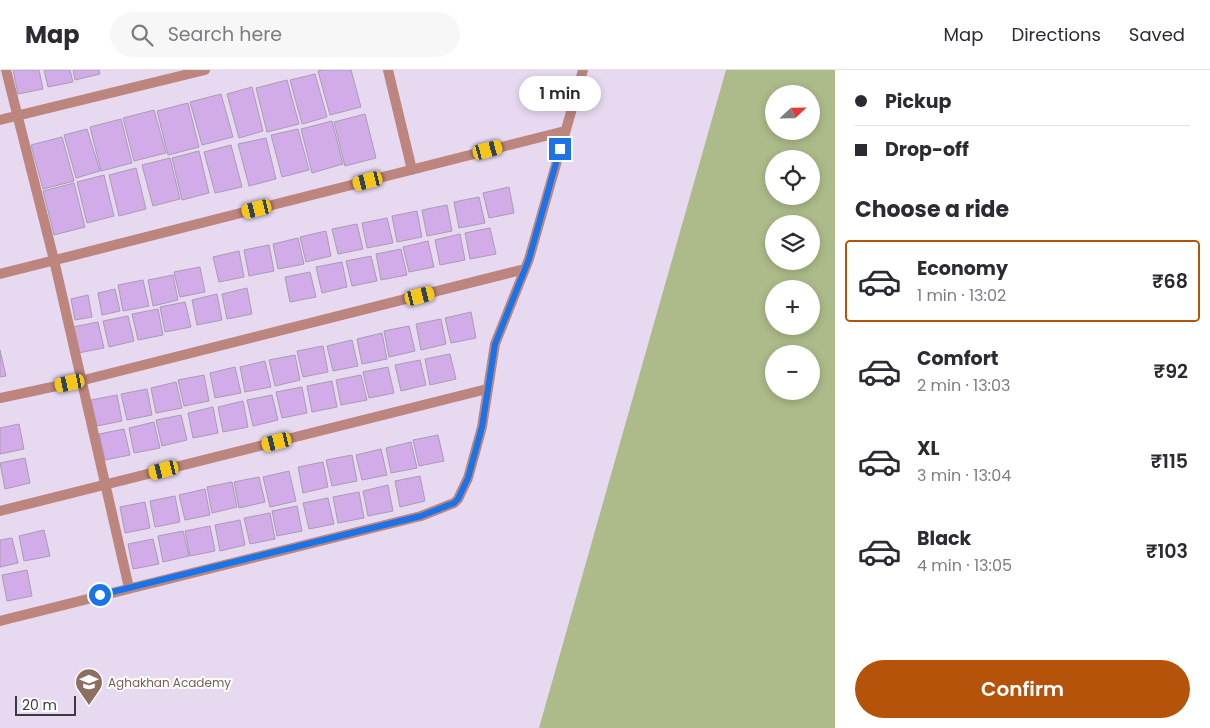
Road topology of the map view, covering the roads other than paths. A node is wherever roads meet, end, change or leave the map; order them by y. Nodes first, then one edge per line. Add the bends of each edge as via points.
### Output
1 (6, 70) edge
2 (206, 70) edge
3 (388, 70) edge
4 (583, 70) edge
5 (17, 117) junction
6 (0, 120) edge
7 (565, 131) junction
8 (412, 170) junction
9 (54, 260) junction
10 (525, 269) junction
11 (5, 273) edge
12 (80, 381) junction
13 (487, 389) junction
14 (0, 398) edge
15 (107, 484) junction
16 (0, 511) edge
17 (129, 588) junction
18 (0, 621) edge

1 - 5 street
2 - 5 street
3 - 8 street
4 - 7 street
5 - 6 street
5 - 9 street
7 - 8 street
7 - 10 street
8 - 9 street
9 - 11 street
9 - 12 street
10 - 12 street
10 - 13 street via 495,344
12 - 14 street
12 - 15 street
13 - 15 street
13 - 17 street via 473,462 458,499 448,506 421,516
15 - 16 street
15 - 17 street
17 - 18 street

